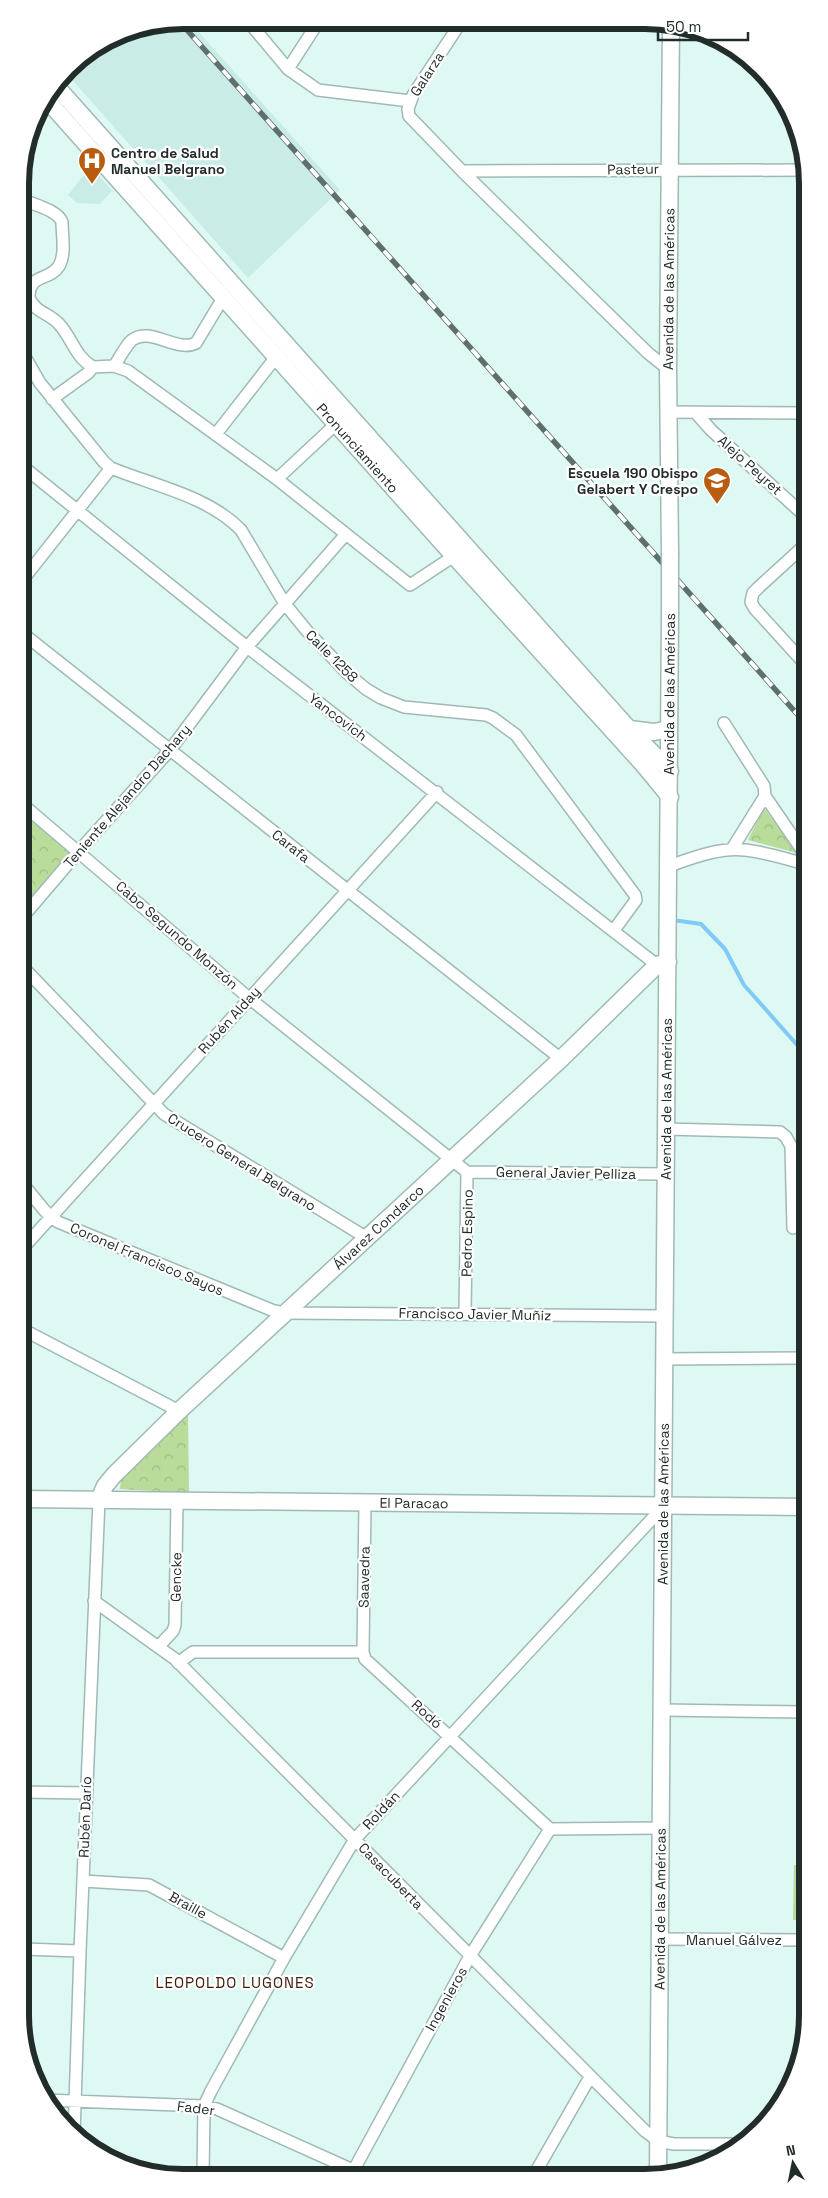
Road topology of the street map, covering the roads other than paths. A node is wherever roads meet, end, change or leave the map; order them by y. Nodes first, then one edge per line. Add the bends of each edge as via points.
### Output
1 (255, 29) edge
2 (314, 29) edge
3 (456, 29) edge
4 (671, 31) edge
5 (288, 69) junction
6 (60, 90) edge
7 (410, 101) junction
8 (51, 103) edge
9 (671, 169) junction
10 (799, 170) edge
11 (462, 171) junction
12 (29, 202) edge
13 (29, 298) edge
14 (29, 298) edge
15 (223, 298) junction
16 (276, 356) junction
17 (29, 363) edge
18 (114, 366) junction
19 (93, 367) junction
20 (668, 369) junction
21 (52, 399) junction
22 (669, 412) junction
23 (696, 413) junction
24 (799, 413) edge
25 (337, 423) junction
26 (216, 434) junction
27 (111, 468) junction
28 (29, 471) edge
29 (277, 479) junction
30 (79, 510) junction
31 (799, 511) edge
32 (346, 534) junction
33 (799, 550) edge
34 (454, 556) junction
35 (29, 572) edge
36 (285, 604) junction
37 (29, 638) edge
38 (247, 647) junction
39 (799, 657) edge
40 (724, 723) dead end
41 (629, 728) junction
42 (669, 729) junction
43 (170, 750) junction
44 (670, 771) junction
45 (437, 792) junction
46 (765, 796) junction
47 (670, 797) junction
48 (29, 809) edge
49 (799, 846) edge
50 (732, 849) junction
51 (79, 851) junction
52 (799, 862) edge
53 (669, 866) junction
54 (348, 891) junction
55 (29, 911) edge
56 (614, 930) junction
57 (663, 963) junction
58 (29, 973) edge
59 (249, 998) junction
60 (561, 1059) junction
61 (153, 1105) junction
62 (665, 1129) junction
63 (451, 1160) junction
64 (467, 1172) junction
65 (665, 1174) junction
66 (29, 1191) edge
67 (52, 1217) junction
68 (793, 1228) dead end
69 (367, 1238) junction
70 (29, 1242) edge
71 (286, 1313) junction
72 (466, 1314) junction
73 (664, 1316) junction
74 (29, 1333) edge
75 (799, 1358) edge
76 (664, 1359) junction
77 (178, 1411) junction
78 (29, 1500) edge
79 (99, 1500) junction
80 (177, 1501) junction
81 (365, 1502) junction
82 (663, 1507) junction
83 (799, 1507) edge
84 (94, 1601) junction
85 (159, 1646) junction
86 (363, 1652) junction
87 (178, 1662) junction
88 (662, 1710) junction
89 (799, 1712) edge
90 (451, 1736) junction
91 (29, 1792) edge
92 (86, 1793) junction
93 (660, 1828) junction
94 (550, 1829) junction
95 (355, 1839) junction
96 (83, 1881) junction
97 (660, 1939) junction
98 (799, 1940) edge
99 (29, 1949) edge
100 (80, 1951) junction
101 (470, 1956) junction
102 (284, 1958) junction
103 (590, 2077) junction
104 (55, 2100) edge
105 (75, 2100) junction
106 (204, 2106) junction
107 (74, 2124) edge
108 (658, 2142) junction
109 (729, 2144) edge
110 (203, 2169) edge
111 (346, 2169) edge
112 (354, 2169) edge
113 (537, 2169) edge
114 (658, 2169) edge

1 - 5 street
2 - 5 street
3 - 7 street, Galarza
4 - 9 main road, Avenida de las Américas
5 - 7 street via 318,90
6 - 41 main road, Pronunciamiento
7 - 11 street via 409,116
8 - 15 main road, Pronunciamiento
9 - 10 street, Pasteur
9 - 11 street, Pasteur
9 - 20 main road, Avenida de las Américas
11 - 20 street
12 - 13 street via 54,212 62,222 59,266 31,284
14 - 19 street via 39,312 60,325 80,358
15 - 16 main road, Pronunciamiento
15 - 18 street via 196,343 191,346 140,337 132,340
16 - 25 main road, Pronunciamiento
16 - 26 street
17 - 21 street, Calle 1258
18 - 19 street
18 - 26 street via 128,371
19 - 21 street
20 - 22 main road, Avenida de las Américas
21 - 27 street, Calle 1258
22 - 23 street
22 - 42 main road, Avenida de las Américas, bridge
23 - 24 street
23 - 31 street, Alejo Peyret
25 - 29 street
25 - 34 main road, Pronunciamiento
26 - 29 street
27 - 30 street
27 - 36 street, Calle 1258 via 222,513 242,530
28 - 30 street, Yancovich
29 - 32 street
30 - 35 street
30 - 38 street, Yancovich
32 - 34 street via 410,585
32 - 36 street, Teniente Alejandro Dachary
33 - 39 street via 759,587 751,602
34 - 47 main road, Pronunciamiento
36 - 38 street, Teniente Alejandro Dachary
36 - 56 street, Calle 1258 via 347,673 381,698 404,707 486,715 516,735 635,895 636,900
37 - 43 street, Carafa
38 - 43 street, Teniente Alejandro Dachary
38 - 45 street, Yancovich
40 - 46 street via 764,786
41 - 42 main road via 654,732
41 - 44 main road, Pronunciamiento
42 - 44 main road, Avenida de las Américas
43 - 51 street, Teniente Alejandro Dachary
43 - 54 street, Carafa
44 - 47 main road, Avenida de las Américas
45 - 54 street, Rubén Alday
45 - 56 street, Yancovich
46 - 49 street
46 - 50 street
47 - 53 main road, Avenida de las Américas
48 - 51 street, Cabo Segundo Monzón
50 - 52 street
50 - 53 street
51 - 55 street, Teniente Alejandro Dachary
51 - 59 street, Cabo Segundo Monzón
53 - 57 main road, Avenida de las Américas
54 - 59 street, Rubén Alday
54 - 60 street, Carafa
56 - 57 street, Yancovich
57 - 60 main road, Álvarez Condarco
57 - 62 main road, Avenida de las Américas
58 - 61 street, Crucero General Belgrano
59 - 61 street, Rubén Alday
59 - 63 street, Cabo Segundo Monzón
60 - 63 main road, Álvarez Condarco
61 - 67 street, Rubén Alday
61 - 69 street, Crucero General Belgrano via 171,1120
62 - 65 main road, Avenida de las Américas
62 - 68 street via 780,1132 791,1146
63 - 64 street, Pedro Espino
63 - 69 main road, Álvarez Condarco
64 - 65 street, General Javier Pelliza
64 - 72 street, Pedro Espino
65 - 73 main road, Avenida de las Américas
66 - 67 street, Coronel Francisco Sayos
67 - 70 street, Rubén Alday
67 - 71 street, Coronel Francisco Sayos via 266,1309
69 - 71 main road, Álvarez Condarco
71 - 72 street, Francisco Javier Muñiz
71 - 77 main road, Álvarez Condarco
72 - 73 street, Francisco Javier Muñiz
73 - 76 main road, Avenida de las Américas
74 - 77 street
75 - 76 street
76 - 82 main road, Avenida de las Américas
77 - 79 main road, Álvarez Condarco via 114,1475
78 - 79 main road, El Paracao
79 - 80 main road, El Paracao
79 - 84 street, Rubén Darío
80 - 81 main road, El Paracao
80 - 85 street, Gencke via 175,1625
81 - 82 main road, El Paracao
81 - 86 street, Saavedra
82 - 83 main road, El Paracao
82 - 88 main road, Avenida de las Américas
82 - 90 street, Roldán
84 - 85 street, Casacuberta
84 - 92 street, Rubén Darío
85 - 87 street, Casacuberta
86 - 87 street via 193,1652
86 - 90 street, Rodó via 365,1658
87 - 95 street, Casacuberta
88 - 89 street
88 - 93 main road, Avenida de las Américas
90 - 94 street, Rodó
90 - 95 street, Roldán
91 - 92 street
92 - 96 street, Rubén Darío
93 - 94 street
93 - 97 main road, Avenida de las Américas
94 - 101 street, Ingenieros
95 - 101 street, Casacuberta
95 - 102 street, Roldán
96 - 100 street, Rubén Darío
96 - 102 street, Braille via 148,1885
97 - 98 street, Manuel Gálvez
97 - 108 main road, Avenida de las Américas
99 - 100 street
100 - 105 street, Rubén Darío
101 - 103 street, Casacuberta
101 - 112 street, Ingenieros
102 - 106 street, Roldán
103 - 108 street, Casacuberta
103 - 113 street
104 - 105 street, Fader
105 - 106 street, Fader
105 - 107 street, Rubén Darío
106 - 110 street, Roldán
106 - 111 street, Fader via 217,2109
108 - 109 street
108 - 114 main road, Avenida de las Américas

